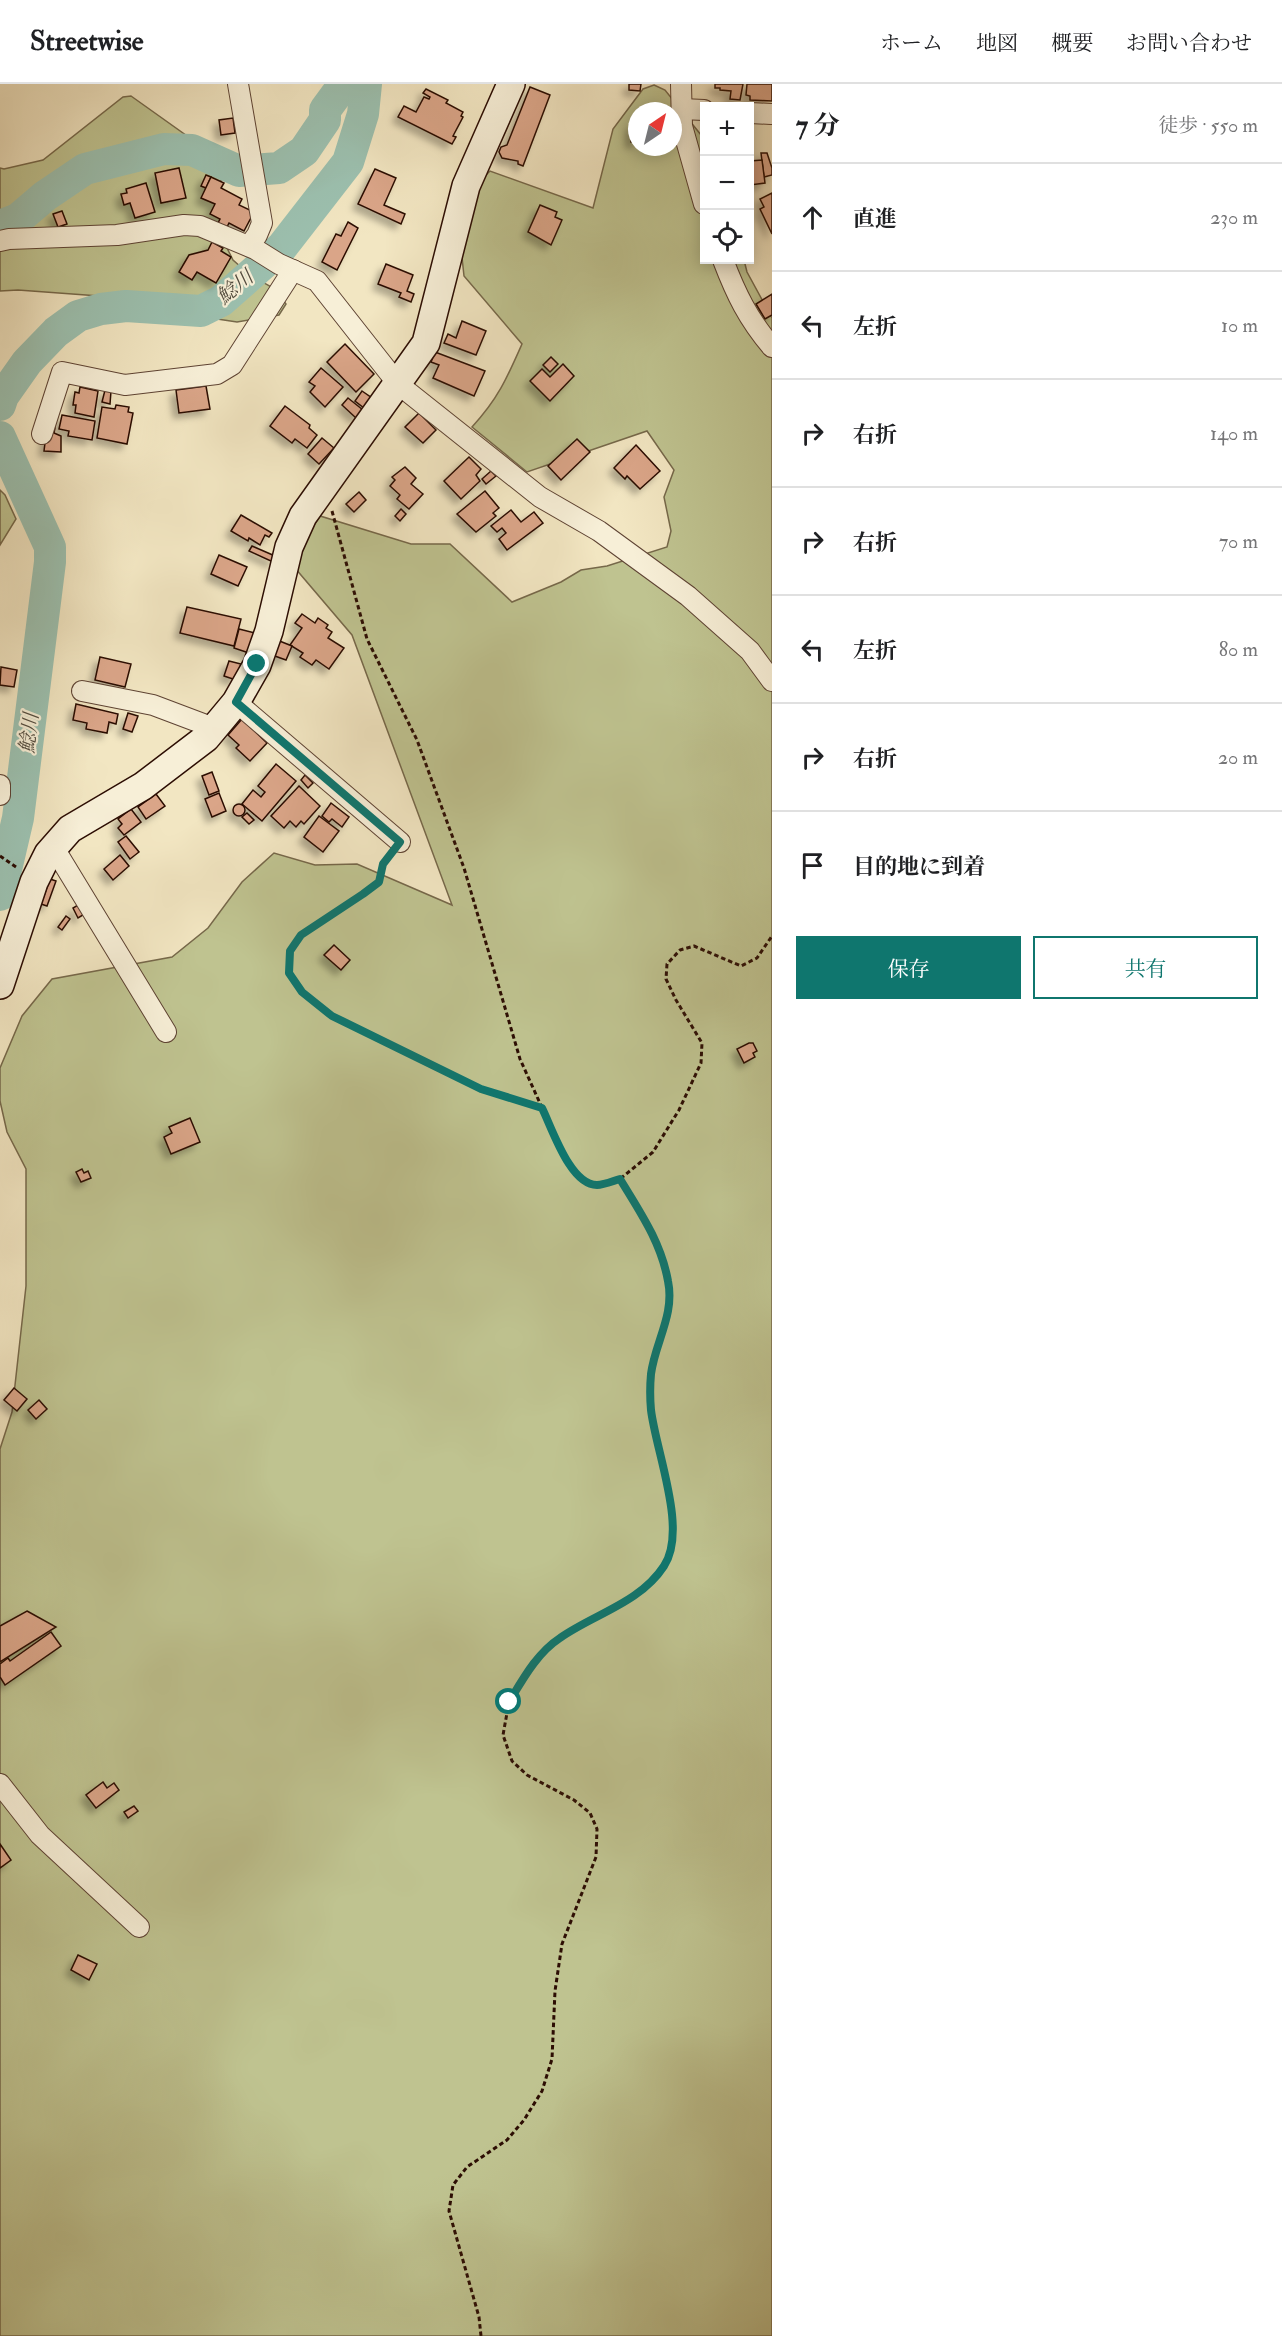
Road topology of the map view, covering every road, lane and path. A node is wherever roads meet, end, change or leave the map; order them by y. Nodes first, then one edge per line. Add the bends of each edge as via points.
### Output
1 (238, 84) edge
2 (511, 84) edge
3 (681, 84) edge
4 (682, 102) edge
5 (682, 109) edge
6 (700, 110) edge
7 (754, 113) edge
8 (772, 114) edge
9 (682, 126) edge
10 (772, 130) edge
11 (700, 187) edge
12 (0, 241) edge
13 (252, 247) junction
14 (724, 264) edge
15 (286, 267) junction
16 (772, 347) edge
17 (399, 384) junction
18 (42, 434) dead end
19 (324, 483) junction
20 (772, 681) edge
21 (82, 691) dead end
22 (236, 702) junction
23 (214, 728) junction
24 (0, 785) edge
25 (0, 795) edge
26 (400, 842) joint
27 (54, 848) junction
28 (0, 856) edge
29 (18, 868) dead end
30 (772, 936) edge
31 (0, 985) edge
32 (165, 1032) dead end
33 (542, 1108) junction
34 (620, 1179) junction
35 (0, 1784) edge
36 (138, 1927) dead end
37 (481, 2336) edge

1 - 13 street via 262,223
2 - 17 street via 466,186 426,343
3 - 4 street
5 - 6 street
7 - 8 street
8 - 10 street
9 - 11 street
12 - 13 street via 117,236 184,225 200,226
13 - 15 street
14 - 16 street via 753,324
15 - 17 street via 317,281
15 - 18 street via 232,364 217,374 125,385 62,372
17 - 19 street
17 - 20 street via 540,497 598,531 688,596 750,651
19 - 22 street via 289,547 269,631 257,664
19 - 33 path via 367,639 421,750 464,868 520,1059
21 - 23 street via 153,705
22 - 23 street
22 - 26 street
23 - 27 street via 143,786 70,829
24 - 25 street
26 - 33 path via 383,864 379,882 301,935 290,951 289,973 302,992 332,1016 481,1089
27 - 31 street via 34,882
27 - 32 street
28 - 29 path
30 - 34 path via 757,958 741,966 694,946 680,950 667,964 666,979 702,1043 701,1063 679,1110 652,1152
33 - 34 path via 567,1163 582,1179 596,1185
34 - 37 path via 655,1237 669,1282 668,1316 651,1373 651,1401 672,1512 672,1548 664,1566 639,1593 558,1638 530,1667 509,1702 503,1735 512,1761 527,1775 590,1813 597,1829 596,1857 561,1944 552,2059 542,2091 507,2140 467,2167 453,2185 449,2211
35 - 36 street via 40,1834

